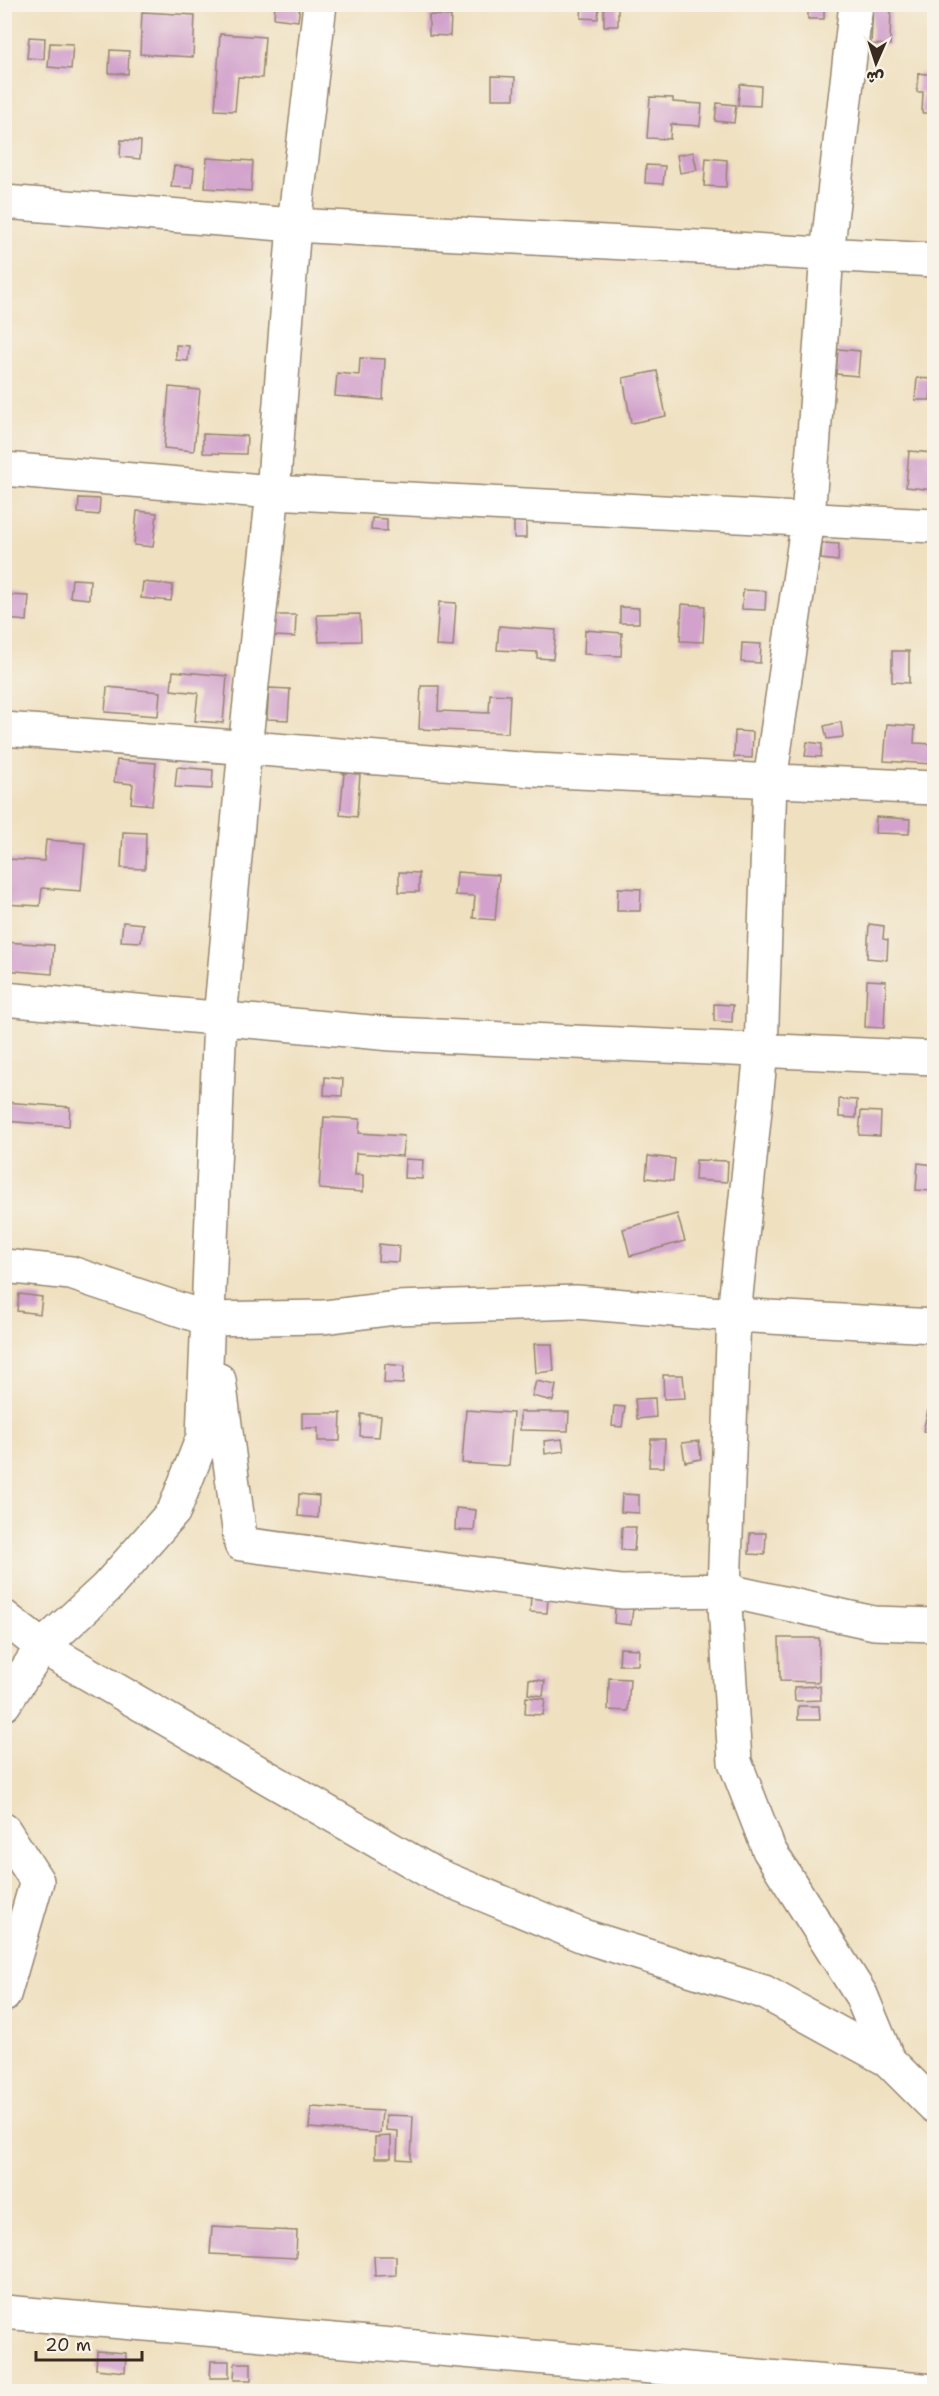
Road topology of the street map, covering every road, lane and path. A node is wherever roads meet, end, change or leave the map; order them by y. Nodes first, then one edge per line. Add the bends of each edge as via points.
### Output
1 (320, 4) edge
2 (856, 4) edge
3 (4, 201) edge
4 (294, 225) junction
5 (827, 254) junction
6 (934, 260) edge
7 (4, 469) edge
8 (273, 492) junction
9 (807, 519) junction
10 (934, 526) edge
11 (4, 729) edge
12 (245, 748) junction
13 (770, 781) junction
14 (934, 788) edge
15 (4, 999) edge
16 (220, 1019) junction
17 (760, 1051) junction
18 (934, 1058) edge
19 (4, 1266) edge
20 (734, 1315) junction
21 (208, 1319) junction
22 (934, 1326) edge
23 (724, 1590) junction
24 (4, 1617) edge
25 (934, 1625) edge
26 (42, 1647) junction
27 (4, 1704) edge
28 (4, 1830) edge
29 (4, 1995) edge
30 (888, 2060) junction
31 (934, 2106) edge
32 (4, 2312) edge
33 (849, 2388) edge
34 (934, 2391) edge

1 - 4 street
2 - 5 street
3 - 4 street
4 - 5 street
4 - 8 street
5 - 6 street
5 - 9 street
7 - 8 street
8 - 9 street
8 - 12 street
9 - 10 street
9 - 13 street
11 - 12 street
12 - 13 street via 533,770
12 - 16 street
13 - 14 street
13 - 17 street
15 - 16 street
16 - 17 street via 392,1034
16 - 21 street
17 - 18 street
17 - 20 street
19 - 21 street via 71,1273
20 - 21 street via 576,1302 396,1308 324,1317
20 - 22 street
20 - 23 street
21 - 23 street via 225,1408 241,1544 622,1592
21 - 26 street via 203,1437 174,1511 106,1588
23 - 25 street via 874,1623
23 - 30 street via 735,1762 769,1850 861,1995
24 - 26 street
26 - 27 street
26 - 30 street via 434,1874 583,1936 764,1992
28 - 29 street via 37,1881
30 - 31 street
32 - 33 street
33 - 34 street

